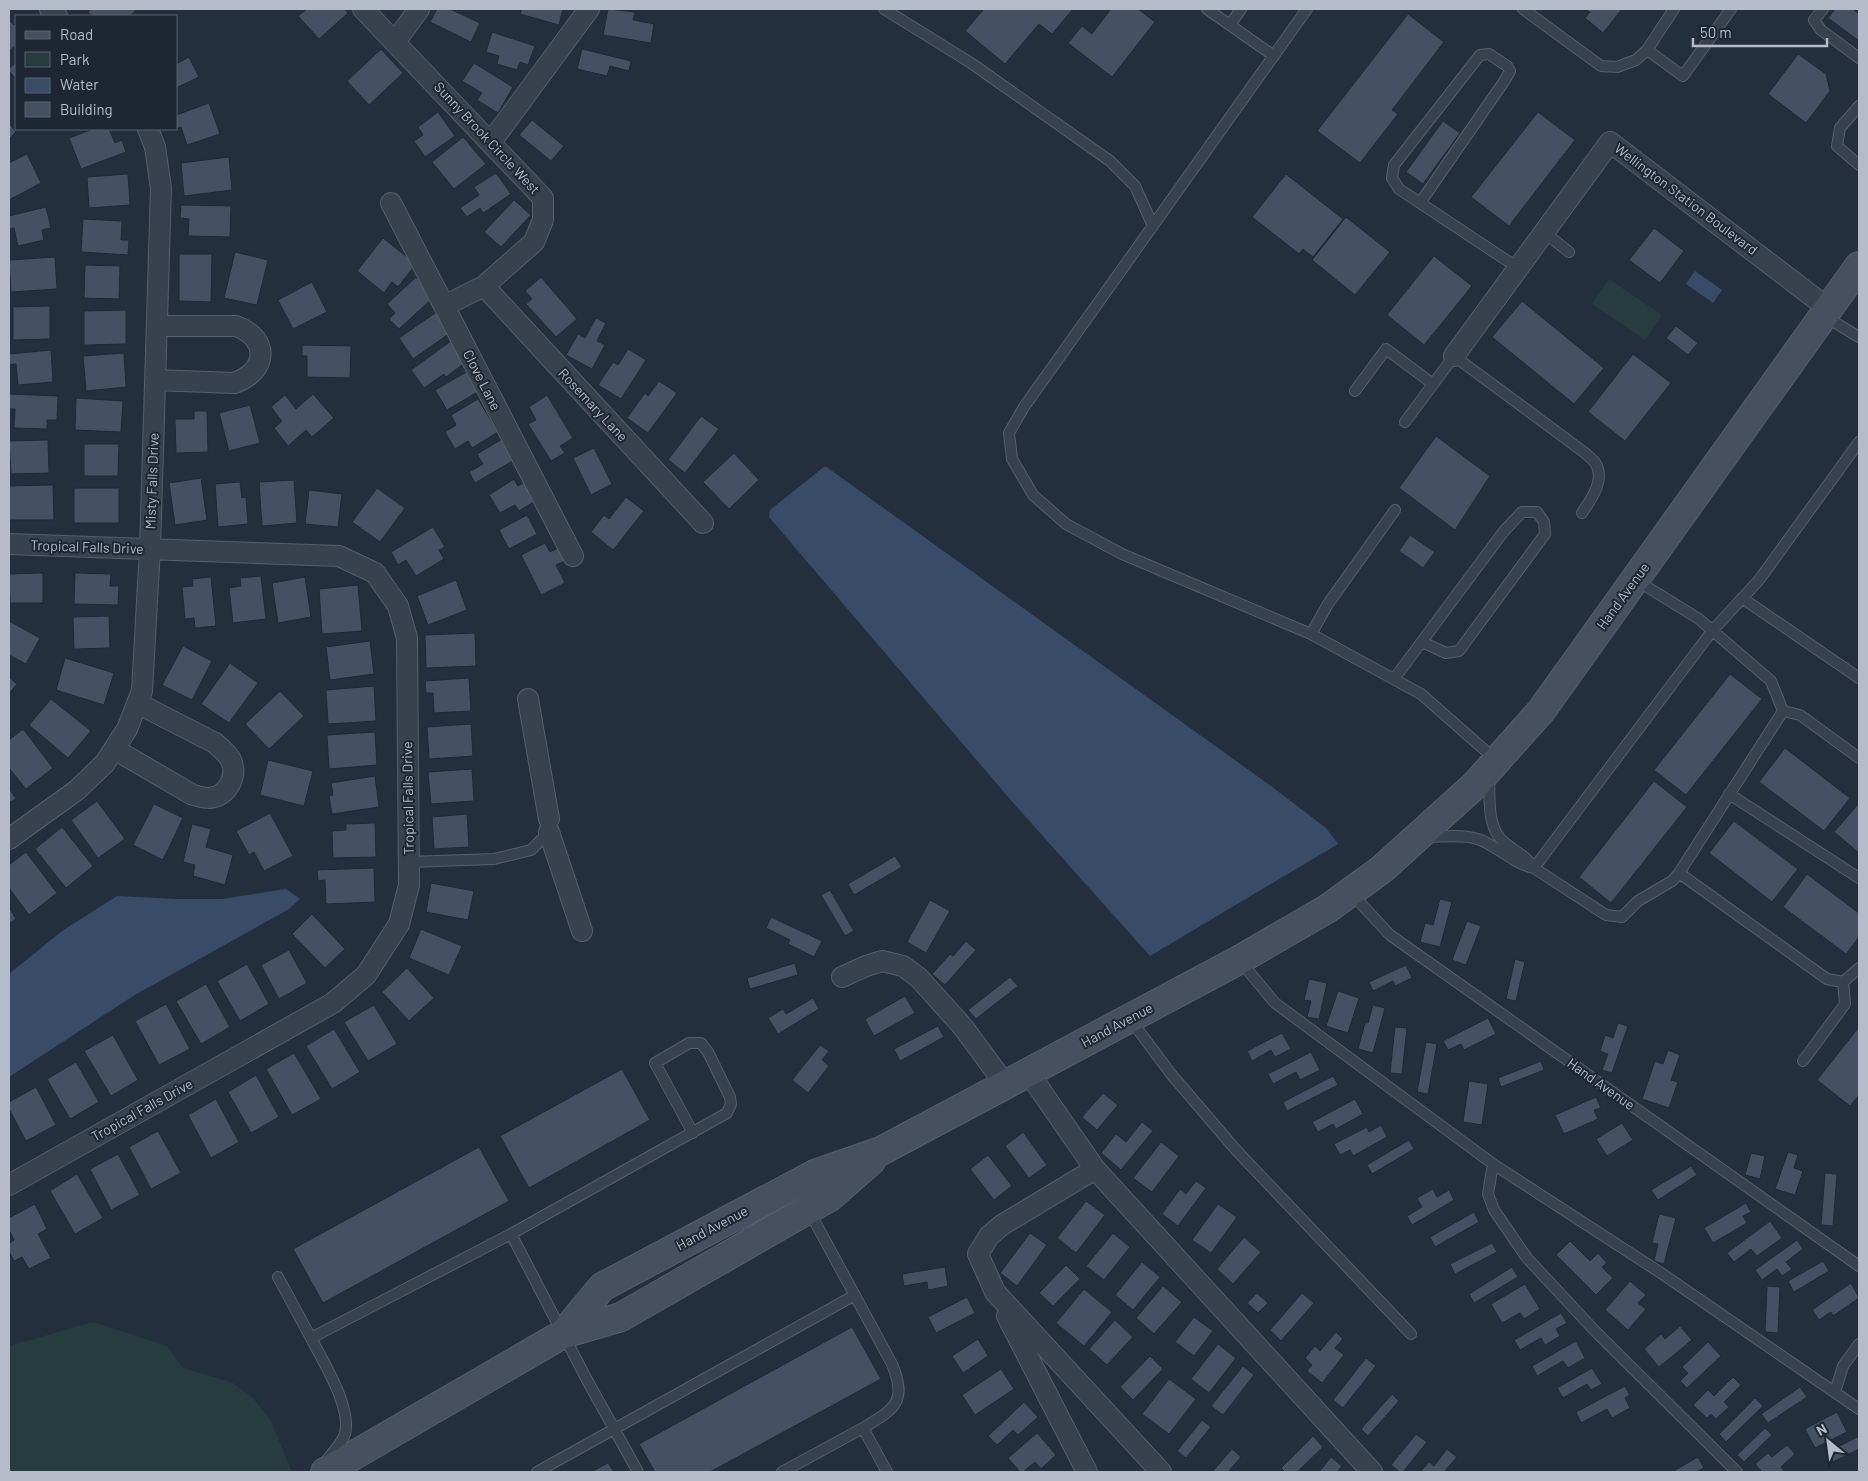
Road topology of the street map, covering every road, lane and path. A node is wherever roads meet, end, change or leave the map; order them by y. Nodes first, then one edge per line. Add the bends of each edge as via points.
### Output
1 (363, 9) edge
2 (419, 9) edge
3 (589, 9) edge
4 (884, 9) edge
5 (1207, 9) edge
6 (1241, 9) edge
7 (1307, 9) edge
8 (1523, 9) edge
9 (1674, 9) edge
10 (1732, 9) edge
11 (1822, 9) edge
12 (1230, 25) junction
13 (395, 42) junction
14 (1647, 50) junction
15 (1274, 56) junction
16 (1859, 58) edge
17 (1859, 106) edge
18 (148, 130) edge
19 (491, 142) junction
20 (1859, 165) edge
21 (391, 203) dead end
22 (1420, 203) junction
23 (1153, 226) junction
24 (1544, 233) junction
25 (1569, 252) dead end
26 (1859, 266) edge
27 (1518, 268) junction
28 (484, 286) junction
29 (444, 306) junction
30 (1827, 312) junction
31 (157, 326) junction
32 (1859, 337) edge
33 (1454, 356) junction
34 (155, 380) junction
35 (1433, 384) junction
36 (1355, 391) dead end
37 (1405, 422) dead end
38 (1859, 442) edge
39 (1396, 510) dead end
40 (1582, 513) dead end
41 (703, 523) dead end
42 (9, 544) edge
43 (150, 548) junction
44 (573, 556) dead end
45 (1635, 579) junction
46 (1742, 598) junction
47 (1712, 631) junction
48 (1311, 634) junction
49 (1422, 642) junction
50 (1859, 678) edge
51 (1394, 679) junction
52 (528, 699) dead end
53 (138, 703) junction
54 (1783, 710) junction
55 (114, 749) junction
56 (1859, 758) edge
57 (1493, 766) junction
58 (1730, 794) junction
59 (549, 826) junction
60 (1418, 837) junction
61 (9, 839) edge
62 (409, 862) junction
63 (1534, 868) junction
64 (1679, 874) junction
65 (1859, 878) edge
66 (1350, 892) junction
67 (582, 931) dead end
68 (1239, 960) junction
69 (1859, 968) edge
70 (842, 977) dead end
71 (1843, 982) junction
72 (1130, 1018) junction
73 (1803, 1062) dead end
74 (1016, 1078) junction
75 (693, 1133) junction
76 (881, 1151) junction
77 (1493, 1164) junction
78 (1095, 1169) junction
79 (9, 1185) edge
80 (808, 1209) junction
81 (511, 1234) junction
82 (1859, 1266) edge
83 (278, 1277) dead end
84 (995, 1292) junction
85 (855, 1295) junction
86 (563, 1334) junction
87 (1411, 1334) dead end
88 (311, 1338) junction
89 (1859, 1344) edge
90 (1835, 1392) junction
91 (1859, 1409) edge
92 (863, 1428) junction
93 (615, 1429) junction
94 (318, 1472) edge
95 (325, 1472) edge
96 (537, 1472) edge
97 (638, 1472) edge
98 (782, 1472) edge
99 (887, 1472) edge
100 (1087, 1472) edge
101 (1160, 1472) edge
102 (1372, 1472) edge
103 (1738, 1472) edge

1 - 13 street, Sunny Brook Circle West
2 - 13 street
3 - 19 street
4 - 23 lane via 971,63 1110,161 1135,186
5 - 12 lane
6 - 12 lane
7 - 15 lane
8 - 14 lane via 1601,66 1617,67 1636,60
9 - 14 lane
10 - 14 lane via 1683,76
11 - 16 lane via 1814,20 1821,30
12 - 15 lane
13 - 19 street, Sunny Brook Circle West
15 - 23 lane
17 - 20 lane via 1840,128 1837,146
18 - 31 street, Misty Falls Drive via 155,147 162,188
19 - 28 street, Sunny Brook Circle West via 543,198 543,220 534,242
21 - 29 street, Clove Lane
22 - 22 lane via 1399,189 1392,178 1394,165 1480,55 1489,54 1507,66 1510,72
22 - 27 lane
23 - 48 lane via 1024,407 1010,433 1012,459 1033,495 1066,524 1122,554
24 - 25 lane
24 - 27 street, Wellington Station Boulevard
24 - 30 street, Wellington Station Boulevard via 1610,142
26 - 30 street, Hand Avenue
27 - 33 street, Wellington Station Boulevard
28 - 29 street, Sunny Brook Circle West
28 - 41 street, Rosemary Lane
29 - 44 street, Clove Lane
30 - 32 lane
30 - 45 street, Hand Avenue
31 - 34 street, Misty Falls Drive
31 - 34 street via 236,326 253,335 261,359 250,375 234,383
33 - 35 lane
33 - 40 lane via 1585,452 1596,464 1599,478 1595,493
34 - 43 street, Misty Falls Drive
35 - 36 lane via 1386,349
35 - 37 lane
38 - 46 lane via 1759,580
39 - 48 lane via 1328,604
42 - 43 street, Tropical Falls Drive
43 - 53 street, Misty Falls Drive via 142,691
43 - 62 street, Tropical Falls Drive via 339,556 375,573 398,606 407,638
45 - 47 lane via 1699,619
45 - 57 street, Hand Avenue via 1541,711
46 - 47 lane
46 - 50 lane
47 - 54 lane via 1771,681
47 - 63 lane
48 - 51 lane
49 - 49 lane via 1504,531 1522,512 1537,512 1544,522 1545,534 1459,651 1446,653
49 - 51 lane
51 - 57 lane via 1421,694
52 - 59 street
53 - 55 street, Misty Falls Drive
53 - 55 street via 220,747 231,760 234,770 232,781 226,792 207,798 194,794
54 - 56 lane via 1800,715
54 - 58 lane
55 - 61 street, Misty Falls Drive via 105,763 76,790
57 - 60 street, Hand Avenue
57 - 63 lane via 1490,808 1493,824 1499,837 1528,859
58 - 64 lane
58 - 65 lane
59 - 62 lane via 531,850 494,859
59 - 67 street
60 - 63 lane via 1476,838 1523,866
60 - 66 street, Hand Avenue
62 - 79 street, Tropical Falls Drive via 409,885 399,924 366,975 333,1003
63 - 64 lane via 1606,915 1622,917 1638,901
64 - 71 lane via 1827,980
66 - 68 street, Hand Avenue
66 - 82 lane, Hand Avenue via 1390,935
68 - 72 street, Hand Avenue
68 - 77 lane via 1275,1003
69 - 71 lane
70 - 74 street via 882,961 903,966 919,978 963,1027
71 - 73 lane via 1845,1004
72 - 74 street, Hand Avenue
72 - 87 lane via 1171,1074 1230,1143
74 - 76 street, Hand Avenue
74 - 78 street
75 - 75 lane via 727,1113 731,1104 701,1043 690,1043 655,1063
75 - 81 lane
76 - 80 street, Hand Avenue via 830,1196
76 - 86 street, Hand Avenue via 814,1174 602,1287
77 - 90 lane
77 - 103 lane via 1488,1194 1494,1210 1527,1258 1595,1331
78 - 84 street via 989,1236 978,1254
78 - 102 street
80 - 85 lane
80 - 86 street, Hand Avenue via 621,1317
81 - 86 lane
81 - 88 lane
83 - 88 lane
84 - 100 street
84 - 101 street
85 - 92 lane via 899,1381 896,1405
85 - 93 lane
86 - 93 lane
86 - 95 street, Hand Avenue
88 - 94 lane via 340,1399 346,1420 345,1434
89 - 90 lane via 1843,1366
90 - 91 lane
92 - 98 lane
92 - 99 lane
93 - 96 lane
93 - 97 lane

